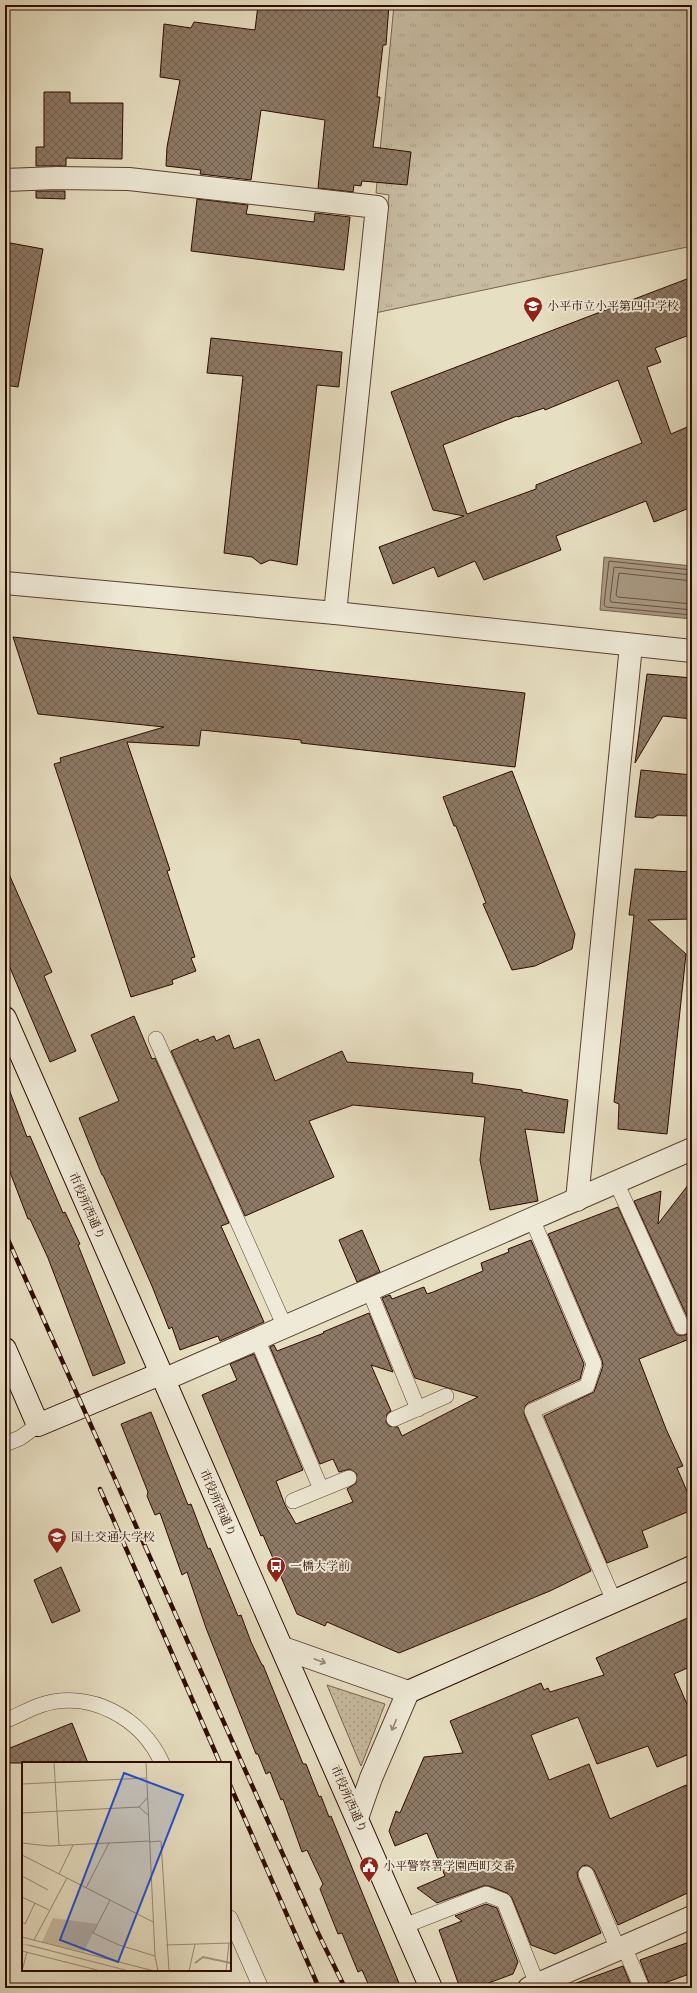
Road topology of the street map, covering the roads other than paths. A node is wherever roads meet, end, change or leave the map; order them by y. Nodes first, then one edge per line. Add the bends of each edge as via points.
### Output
1 (5, 180) edge
2 (5, 583) edge
3 (335, 613) junction
4 (631, 645) junction
5 (692, 651) edge
6 (5, 1018) edge
7 (156, 1039) dead end
8 (692, 1149) edge
9 (616, 1182) junction
10 (577, 1200) junction
11 (532, 1219) junction
12 (369, 1290) junction
13 (286, 1327) junction
14 (682, 1327) dead end
15 (257, 1339) junction
16 (5, 1349) edge
17 (162, 1377) junction
18 (446, 1396) dead end
19 (418, 1409) junction
20 (394, 1419) dead end
21 (38, 1425) junction
22 (5, 1444) edge
23 (349, 1478) dead end
24 (321, 1489) junction
25 (293, 1501) dead end
26 (692, 1567) edge
27 (614, 1601) junction
28 (283, 1648) junction
29 (408, 1692) junction
30 (5, 1721) edge
31 (162, 1762) edge
32 (357, 1818) junction
33 (586, 1874) dead end
34 (692, 1917) edge
35 (231, 1920) edge
36 (404, 1926) junction
37 (621, 1948) junction
38 (533, 1986) edge
39 (261, 1988) edge
40 (431, 1988) edge
41 (642, 1988) edge

1 - 3 street via 128,179 377,207
2 - 3 street
3 - 4 street
4 - 5 street
4 - 10 street
6 - 17 street, 市役所西通り
7 - 13 lane
8 - 9 street
9 - 10 street
9 - 14 lane
10 - 11 street
11 - 12 street
11 - 27 lane via 594,1364 587,1386 532,1411
12 - 13 street
12 - 19 lane
13 - 15 street
15 - 17 street
15 - 24 lane
16 - 21 street
17 - 21 street
17 - 28 street, 市役所西通り
18 - 19 lane
19 - 20 lane
21 - 22 lane via 20,1438
23 - 24 lane
24 - 25 lane
26 - 27 street
27 - 29 street
28 -> 29 street
28 - 32 street, 市役所西通り
29 -> 32 street
30 - 31 lane via 42,1704 73,1700 105,1706 137,1727
32 - 36 street, 市役所西通り
33 - 37 lane
34 - 37 street
35 - 39 lane
36 - 38 lane via 486,1894 504,1901
36 - 40 street, 市役所西通り
37 - 38 street
37 - 41 lane

